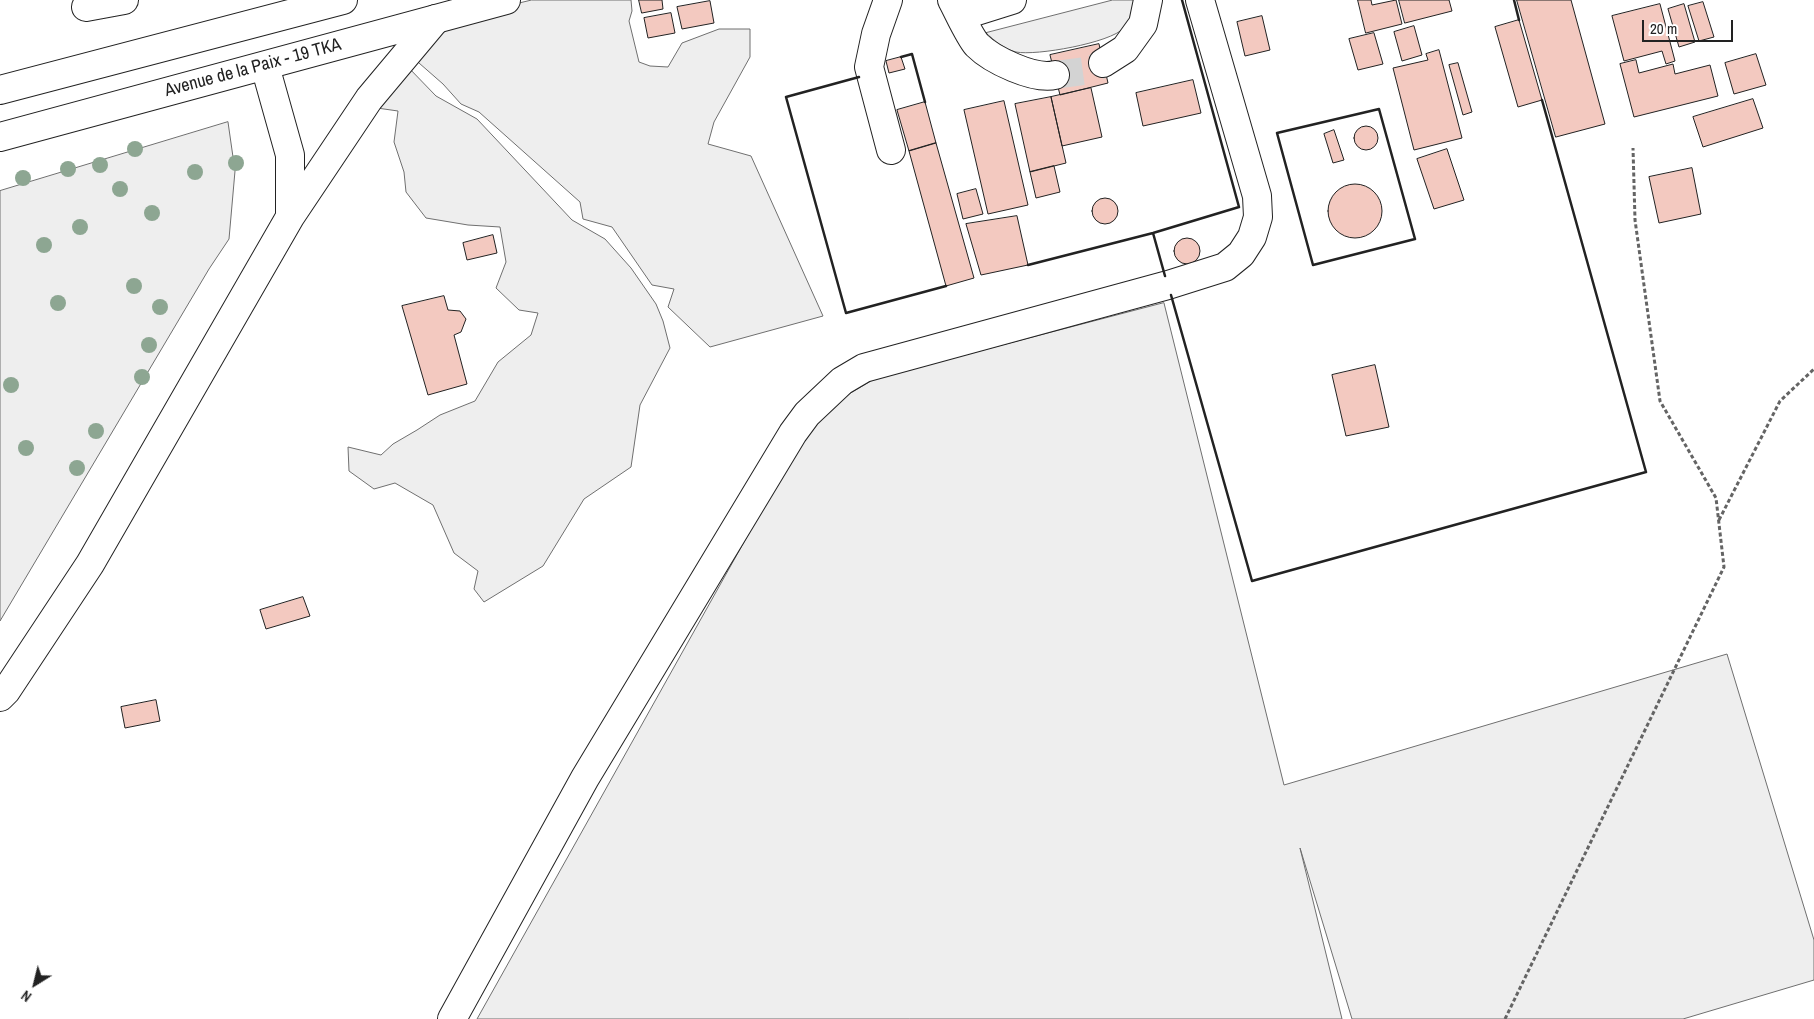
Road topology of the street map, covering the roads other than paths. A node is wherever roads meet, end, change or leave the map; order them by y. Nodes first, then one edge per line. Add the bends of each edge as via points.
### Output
1 (124, 0) edge
2 (343, 0) edge
3 (506, 0) edge
4 (888, 0) edge
5 (1012, 0) edge
6 (1148, 0) edge
7 (1200, 0) edge
8 (86, 7) dead end
9 (956, 8) edge
10 (436, 19) junction
11 (1103, 63) tunnel mouth
12 (265, 66) junction
13 (1055, 75) tunnel mouth
14 (0, 90) edge
15 (0, 137) edge
16 (891, 150) dead end
17 (290, 217) junction
18 (0, 697) edge
19 (452, 1019) edge

1 - 8 street
2 - 14 street
3 - 10 street, Avenue de la Paix - 19 TKA
4 - 16 street via 869,67
5 - 9 street
6 - 11 street via 1143,24 1125,50
7 - 19 street via 1257,196 1258,217 1241,254 1225,267 1168,285 864,368 842,380 793,433 590,770
9 - 13 street via 976,44 1012,68 1048,77
10 - 12 street, Avenue de la Paix - 19 TKA
10 - 17 street via 369,99
12 - 15 street, Avenue de la Paix - 19 TKA
12 - 17 street via 290,155
17 - 18 street via 90,564

